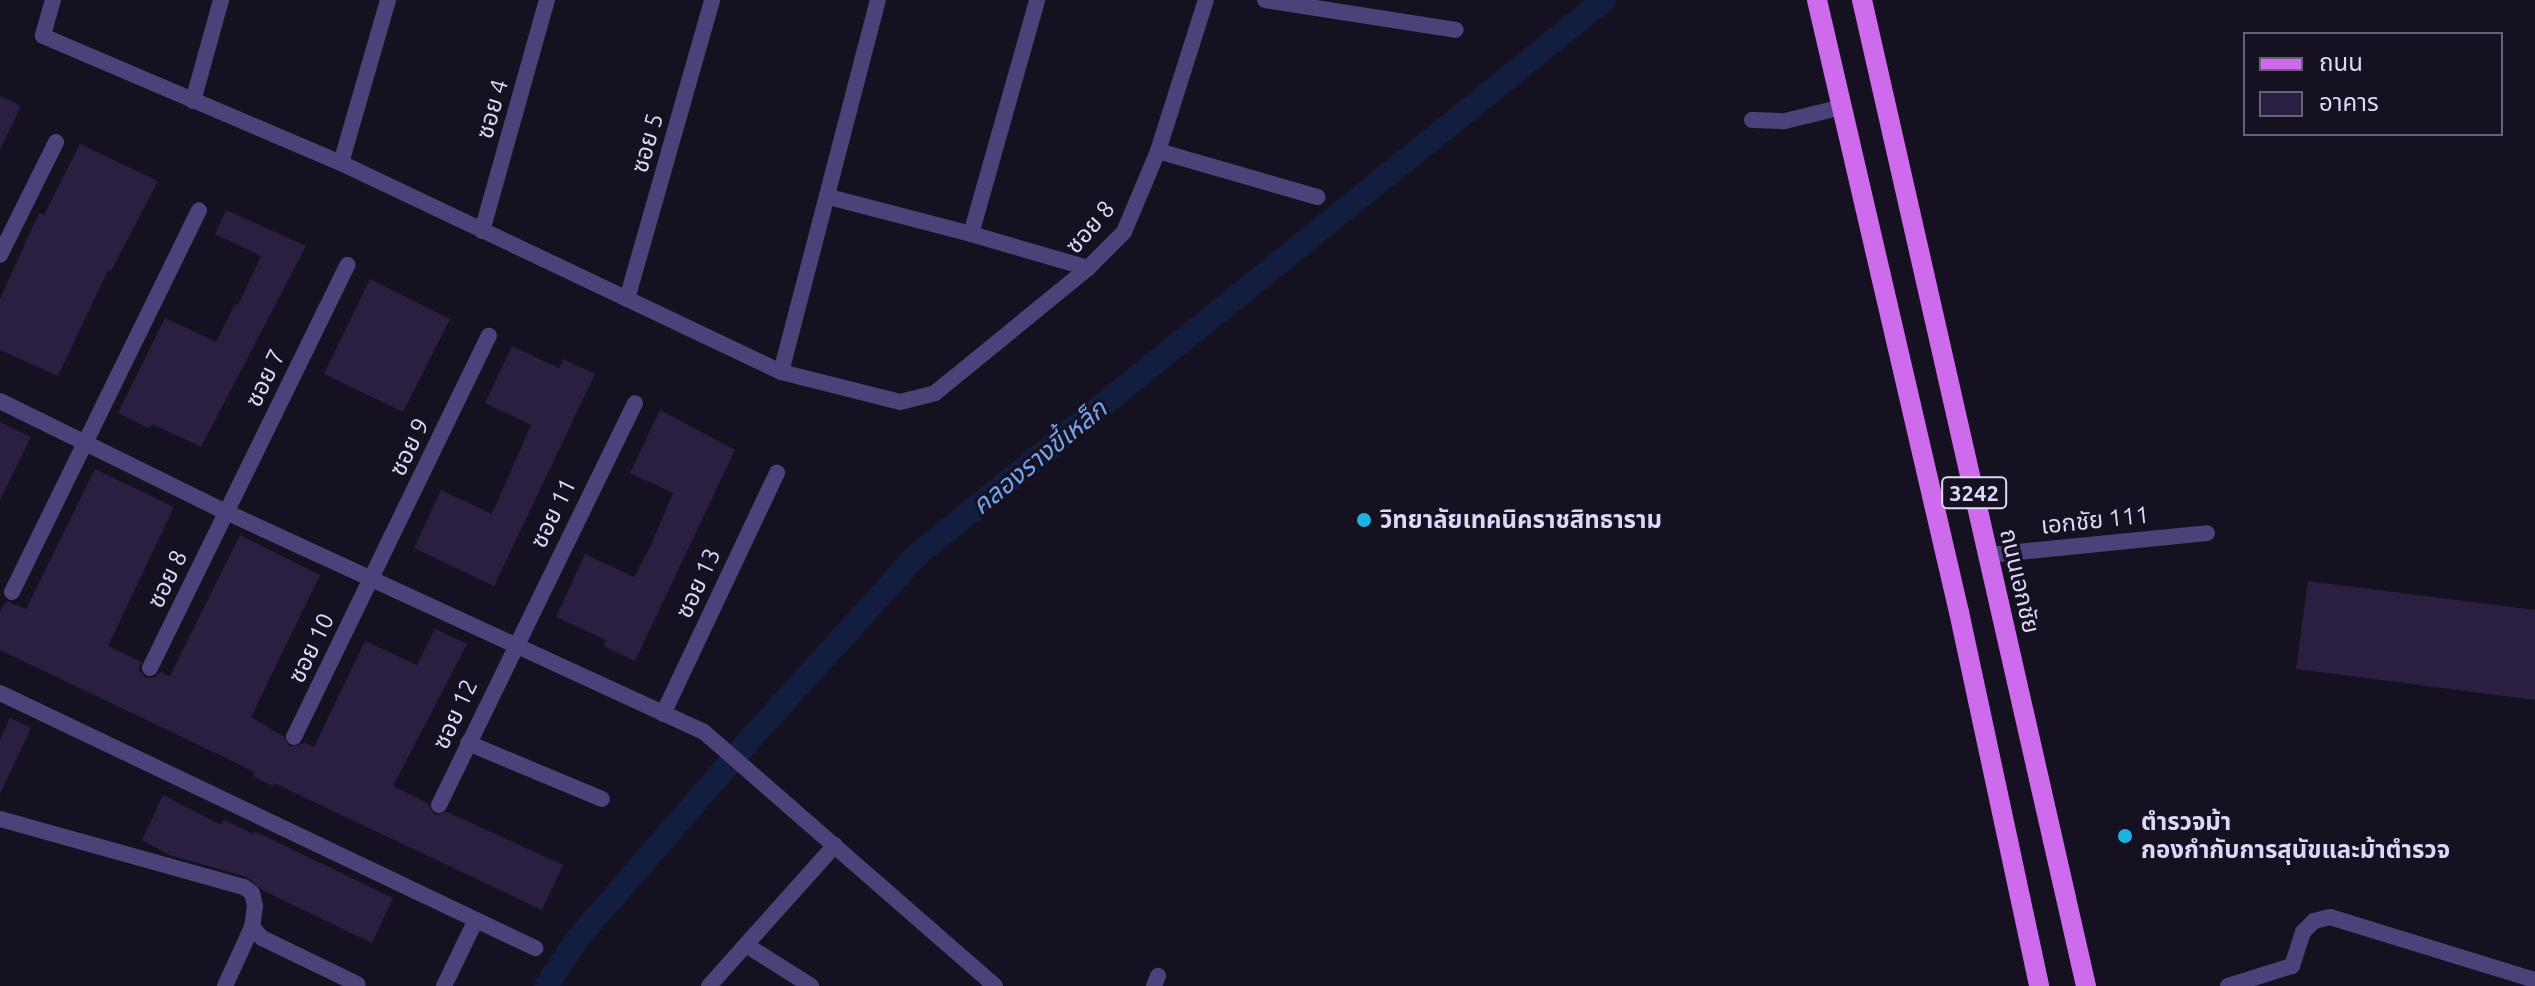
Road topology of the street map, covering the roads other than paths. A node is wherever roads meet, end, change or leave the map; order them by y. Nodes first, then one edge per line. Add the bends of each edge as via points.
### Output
1 (53, 0) edge
2 (221, 0) edge
3 (388, 0) edge
4 (547, 0) edge
5 (712, 0) edge
6 (878, 0) edge
7 (1037, 0) edge
8 (1206, 0) edge
9 (1265, 0) edge
10 (1817, 0) edge
11 (1862, 0) edge
12 (1456, 30) dead end
13 (193, 101) junction
14 (1842, 107) junction
15 (1752, 120) dead end
16 (56, 142) dead end
17 (1158, 151) junction
18 (341, 163) junction
19 (829, 197) junction
20 (1317, 197) dead end
21 (199, 210) dead end
22 (482, 231) junction
23 (971, 234) junction
24 (0, 255) edge
25 (347, 265) dead end
26 (1088, 268) junction
27 (627, 299) junction
28 (489, 336) dead end
29 (781, 372) junction
30 (0, 401) edge
31 (635, 403) dead end
32 (84, 444) junction
33 (777, 473) dead end
34 (226, 512) junction
35 (2207, 533) dead end
36 (1988, 555) junction
37 (371, 579) junction
38 (12, 592) dead end
39 (515, 645) junction
40 (150, 668) dead end
41 (0, 693) edge
42 (663, 714) junction
43 (294, 737) dead end
44 (468, 743) junction
45 (602, 799) dead end
46 (439, 805) dead end
47 (0, 819) edge
48 (835, 845) junction
49 (475, 922) junction
50 (252, 927) junction
51 (746, 945) junction
52 (535, 948) dead end
53 (2535, 980) edge
54 (357, 984) edge
55 (225, 986) edge
56 (444, 986) edge
57 (709, 986) edge
58 (811, 986) edge
59 (995, 986) edge
60 (2039, 986) edge
61 (2086, 986) edge
62 (2228, 986) edge

1 - 13 street via 43,36
2 - 13 street
3 - 18 street
4 - 22 street, ซอย 4
5 - 27 street, ซอย 5
6 - 19 street
7 - 23 street
8 - 17 street, ซอย 8
9 - 12 street
10 - 14 main road, 3242
11 - 36 main road, ถนนเอกชัย / 3242
13 - 18 street
14 - 15 street via 1785,121
14 - 60 main road, 3242
16 - 24 street
17 - 20 street
17 - 26 street, ซอย 8 via 1124,232
18 - 22 street
19 - 23 street
19 - 29 street
21 - 32 street
22 - 27 street
23 - 26 street
25 - 34 street, ซอย 7
26 - 29 street, ซอย 8 via 935,393 900,402
27 - 29 street
28 - 37 street, ซอย 9
30 - 32 street
31 - 39 street, ซอย 11
32 - 34 street
32 - 38 street
33 - 42 street, ซอย 13
34 - 37 street
34 - 40 street, ซอย 8
35 - 36 street, เอกชัย 111
36 - 61 main road, ถนนเอกชัย / 3242
37 - 39 street
37 - 43 street, ซอย 10
39 - 42 street
39 - 44 street, ซอย 12
41 - 49 street
42 - 48 street via 704,732
44 - 45 street
44 - 46 street, ซอย 12
47 - 50 street via 244,887 255,906
48 - 51 street
48 - 59 street
49 - 52 street
49 - 56 street
50 - 54 street via 262,938
50 - 55 street
51 - 57 street
51 - 58 street
53 - 62 street via 2330,917 2314,921 2303,932 2292,966

